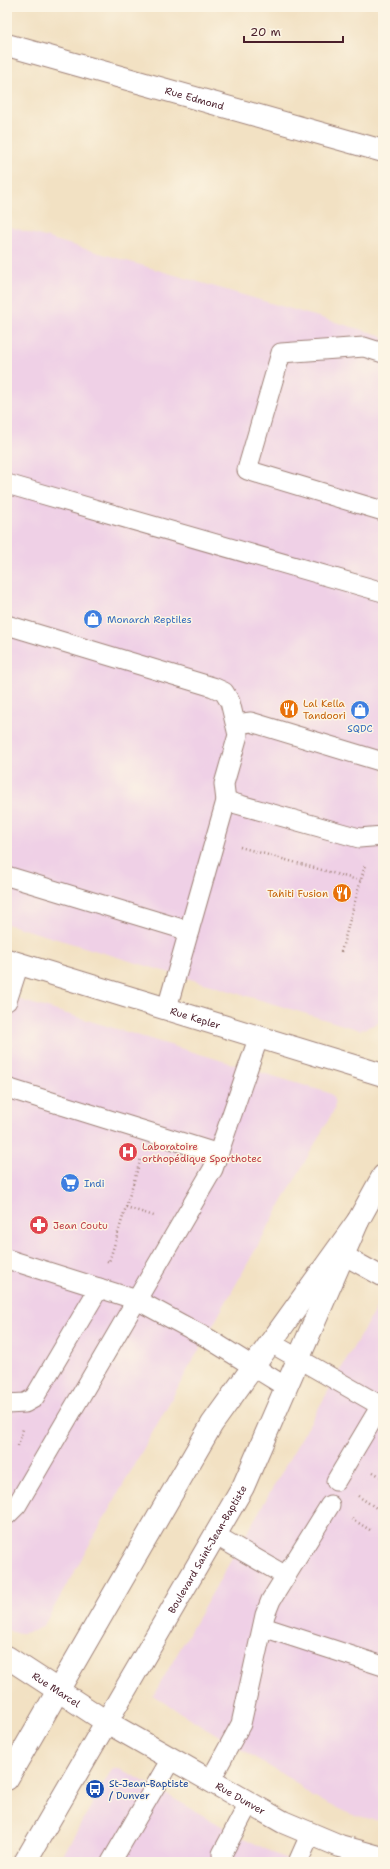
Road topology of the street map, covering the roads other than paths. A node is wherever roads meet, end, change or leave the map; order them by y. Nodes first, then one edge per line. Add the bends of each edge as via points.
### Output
1 (7, 45) edge
2 (383, 151) edge
3 (383, 353) edge
4 (7, 484) edge
5 (383, 511) edge
6 (383, 592) edge
7 (7, 626) edge
8 (236, 724) junction
9 (383, 762) edge
10 (226, 801) junction
11 (383, 836) edge
12 (7, 876) edge
13 (188, 931) junction
14 (13, 962) edge
15 (7, 1002) edge
16 (166, 1008) junction
17 (259, 1036) junction
18 (383, 1075) edge
19 (7, 1088) edge
20 (219, 1154) junction
21 (383, 1176) edge
22 (339, 1253) junction
23 (7, 1259) edge
24 (383, 1278) edge
25 (99, 1288) junction
26 (137, 1300) junction
27 (271, 1343) junction
28 (299, 1358) junction
29 (254, 1367) junction
30 (286, 1387) junction
31 (7, 1404) edge
32 (382, 1405) edge
33 (336, 1481) dead end
34 (330, 1505) dead end
35 (7, 1515) edge
36 (215, 1535) junction
37 (286, 1576) junction
38 (263, 1627) junction
39 (7, 1657) edge
40 (383, 1666) edge
41 (58, 1690) junction
42 (106, 1722) junction
43 (171, 1759) junction
44 (7, 1779) edge
45 (210, 1781) junction
46 (249, 1803) junction
47 (310, 1835) junction
48 (222, 1854) dead end
49 (345, 1855) edge
50 (383, 1858) edge
51 (25, 1862) edge
52 (111, 1862) edge
53 (298, 1862) edge

1 - 2 main road, Rue Edmond
3 - 5 lane via 364,347 281,353 247,470
4 - 6 lane
7 - 8 lane via 213,687 224,692 230,702
8 - 9 lane via 251,722
8 - 10 lane via 238,735 224,784
10 - 11 lane via 359,838
10 - 13 lane
12 - 13 lane
13 - 16 lane
14 - 15 lane
14 - 16 main road, Rue Kepler
16 - 17 main road, Rue Kepler
17 - 18 main road, Rue Kepler
17 - 20 lane
19 - 20 lane
20 - 26 lane via 213,1169
21 - 22 main road, Boulevard Saint-Jean-Baptiste
22 - 24 lane
22 - 27 main road, Boulevard Saint-Jean-Baptiste
22 - 28 main road, Boulevard Saint-Jean-Baptiste
23 - 25 lane
25 - 26 lane
25 - 31 lane via 34,1398 25,1403
26 - 29 lane
26 - 35 lane via 17,1505
27 - 28 lane
27 - 29 main road, Boulevard Saint-Jean-Baptiste
28 - 30 main road, Boulevard Saint-Jean-Baptiste
28 - 32 lane
29 - 30 lane
29 - 41 main road, Boulevard Saint-Jean-Baptiste via 212,1424
30 - 36 main road, Boulevard Saint-Jean-Baptiste via 243,1488
32 - 33 lane
34 - 37 lane
36 - 37 lane
36 - 42 main road, Boulevard Saint-Jean-Baptiste
37 - 38 lane via 271,1600
38 - 40 lane
38 - 45 lane via 241,1724
39 - 41 main road, Rue Marcel
41 - 42 main road, Rue Marcel
41 - 44 main road, Boulevard Saint-Jean-Baptiste
42 - 43 main road, Rue Dunver
42 - 51 main road, Boulevard Saint-Jean-Baptiste
43 - 45 main road, Rue Dunver
43 - 52 lane
45 - 46 main road, Rue Dunver
46 - 47 main road, Rue Dunver
46 - 48 lane
47 - 49 main road, Rue Dunver
47 - 53 lane
49 - 50 main road, Rue Dunver

